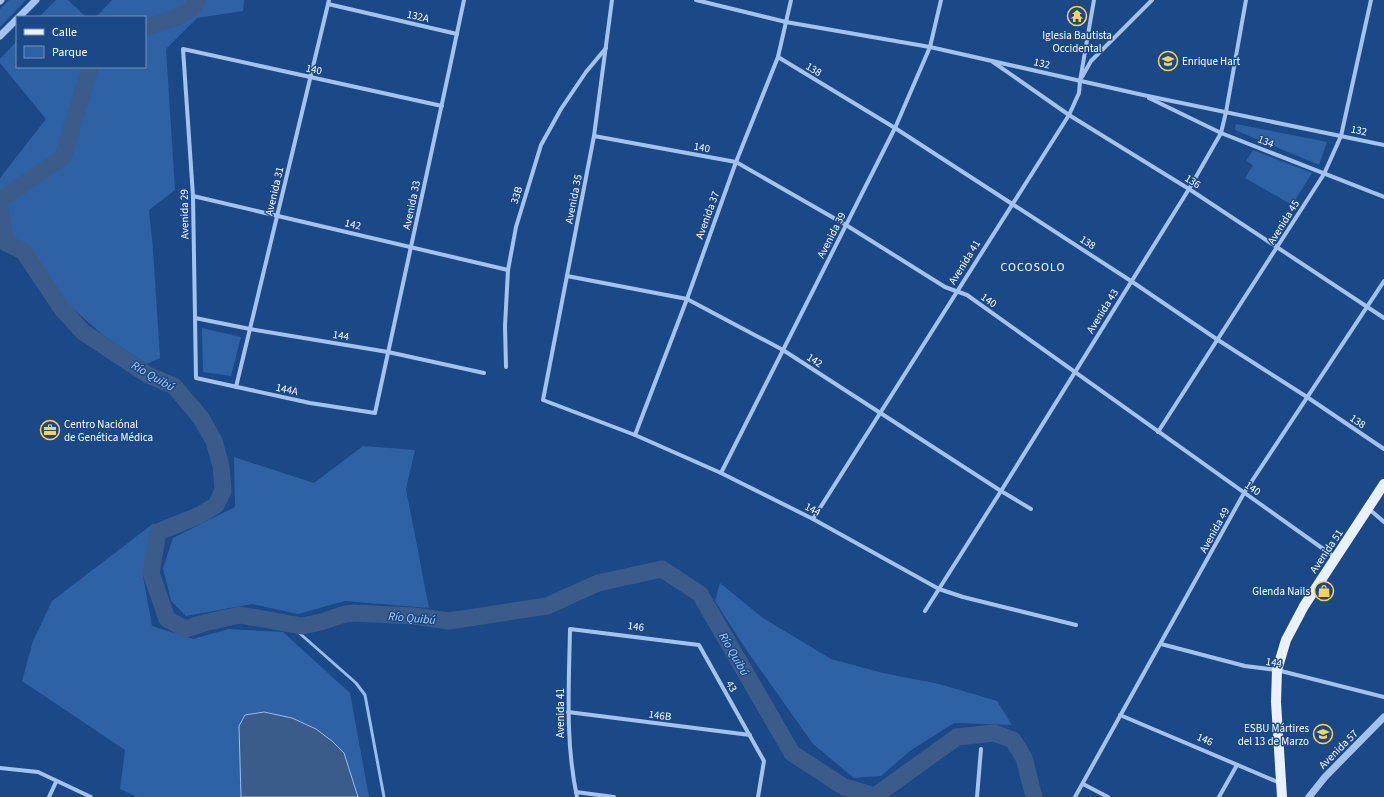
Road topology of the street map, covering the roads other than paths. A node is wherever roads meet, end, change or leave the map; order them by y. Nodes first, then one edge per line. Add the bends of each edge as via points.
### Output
1 (36, 0) edge
2 (464, 0) edge
3 (612, 0) edge
4 (696, 0) edge
5 (791, 0) edge
6 (942, 0) edge
7 (1094, 0) edge
8 (1152, 0) edge
9 (1246, 0) edge
10 (1371, 0) edge
11 (328, 2) edge
12 (20, 16) edge
13 (16, 20) edge
14 (786, 22) junction
15 (457, 34) junction
16 (0, 36) edge
17 (930, 47) junction
18 (607, 48) junction
19 (183, 50) joint
20 (778, 57) junction
21 (991, 61) junction
22 (310, 77) junction
23 (1080, 81) junction
24 (1143, 95) junction
25 (442, 106) junction
26 (1226, 112) junction
27 (1069, 115) junction
28 (895, 128) junction
29 (1222, 133) junction
30 (594, 136) junction
31 (1342, 136) junction
32 (1384, 145) edge
33 (736, 162) junction
34 (1324, 174) junction
35 (1189, 189) junction
36 (193, 196) junction
37 (1384, 197) edge
38 (1012, 204) junction
39 (277, 216) junction
40 (846, 225) junction
41 (411, 247) junction
42 (1277, 248) junction
43 (508, 270) junction
44 (567, 276) junction
45 (1131, 281) junction
46 (1384, 281) edge
47 (957, 291) junction
48 (687, 299) junction
49 (1368, 307) junction
50 (195, 318) junction
51 (1384, 318) edge
52 (250, 329) junction
53 (1218, 340) junction
54 (783, 350) junction
55 (388, 352) junction
56 (506, 367) dead end
57 (1075, 372) junction
58 (484, 373) dead end
59 (196, 378) joint
60 (236, 387) junction
61 (1307, 397) junction
62 (543, 400) joint
63 (375, 413) joint
64 (880, 414) junction
65 (1158, 432) junction
66 (635, 435) junction
67 (1384, 449) edge
68 (721, 473) junction
69 (1384, 484) edge
70 (1001, 492) junction
71 (1244, 493) junction
72 (1368, 508) junction
73 (1031, 509) dead end
74 (813, 519) junction
75 (1384, 522) edge
76 (1336, 559) junction
77 (939, 589) junction
78 (925, 611) dead end
79 (1076, 625) dead end
80 (570, 629) joint
81 (1161, 644) junction
82 (699, 645) joint
83 (1277, 670) junction
84 (1384, 698) edge
85 (568, 712) junction
86 (1120, 716) junction
87 (1384, 718) edge
88 (750, 735) junction
89 (981, 749) dead end
90 (1237, 765) junction
91 (0, 768) edge
92 (56, 782) junction
93 (1281, 783) junction
94 (1083, 784) junction
95 (577, 795) edge
96 (49, 797) edge
97 (91, 797) edge
98 (614, 797) edge
99 (758, 797) edge
100 (977, 797) edge
101 (1075, 797) edge
102 (1108, 797) edge
103 (1219, 797) edge
104 (1282, 797) edge
105 (1309, 797) edge

1 - 12 street
2 - 15 street, Avenida 33
3 - 18 street, Avenida 35
4 - 14 street, 132
5 - 14 street, Avenida 37
6 - 17 street, Avenida 39
7 - 23 street, Avenida 41
8 - 23 street via 1091,61
9 - 26 street, Avenida 43
10 - 31 street, Avenida 45
11 - 15 street, 132A
11 - 22 street, Avenida 31
13 - 16 street
14 - 17 street, 132
14 - 20 street, Avenida 37
15 - 25 street, Avenida 33
17 - 21 street, 132
17 - 28 street, Avenida 39
18 - 30 street, Avenida 35
18 - 43 street, 33B via 577,84 541,145 516,227
19 - 22 street, 140
19 - 36 street, Avenida 29
20 - 28 street, 138
20 - 33 street, Avenida 37
21 - 23 street, 132
21 - 27 street, 136
22 - 25 street, 140
22 - 39 street, Avenida 31
23 - 24 street, 132
23 - 27 street, Avenida 41 via 1079,93
24 - 26 street, 132
24 - 29 street, 134
25 - 41 street, Avenida 33
26 - 29 street, Avenida 43
26 - 31 street, 132
27 - 35 street, 136
27 - 38 street, Avenida 41
28 - 38 street, 138
28 - 40 street, Avenida 39
29 - 34 street, 134
29 - 35 street, Avenida 43
30 - 33 street, 140
30 - 44 street, Avenida 35
31 - 32 street, 132
31 - 34 street, Avenida 45
33 - 40 street, 140
33 - 48 street, Avenida 37
34 - 37 street, 134
34 - 42 street, Avenida 45
35 - 42 street, 136
35 - 45 street, Avenida 43
36 - 39 street, 142
36 - 50 street, Avenida 29
38 - 45 street, 138
38 - 47 street, Avenida 41
39 - 41 street, 142
39 - 52 street, Avenida 31
40 - 47 street, 140 via 945,287
40 - 54 street, Avenida 39
41 - 43 street, 142
41 - 55 street, Avenida 33
42 - 49 street, 136
42 - 53 street, Avenida 45
43 - 56 street, 33B
44 - 48 street, 142
44 - 62 street, Avenida 35
45 - 53 street, 138
45 - 57 street, Avenida 43
46 - 49 street, Avenida 49
47 - 57 street, 140 via 967,295
47 - 64 street, Avenida 41
48 - 54 street, 142
48 - 66 street, Avenida 37
49 - 51 street, 136
49 - 61 street, Avenida 49
50 - 52 street, 144
50 - 59 street, Avenida 29
52 - 55 street, 144
52 - 60 street, Avenida 31
53 - 61 street, 138
53 - 65 street, Avenida 45
54 - 64 street, 142
54 - 68 street, Avenida 39
55 - 58 street, 144
55 - 63 street, Avenida 33
57 - 65 street, 140
57 - 70 street, Avenida 43
59 - 60 street, 144A
60 - 63 street, 144A via 310,403
61 - 67 street, 138
61 - 71 street, Avenida 49
62 - 66 street, 144
64 - 70 street, 142
64 - 74 street, Avenida 41
65 - 71 street, 140
66 - 68 street, 144
68 - 74 street, 144
69 - 72 main road, Avenida 51
70 - 73 street, 142
70 - 77 street, Avenida 43
71 - 76 street, 140
71 - 81 street, Avenida 49
72 - 75 street
72 - 76 main road, Avenida 51
74 - 77 street, 144
76 - 83 main road, Avenida 51 via 1293,626
77 - 78 street, Avenida 43
77 - 79 street, 144
80 - 82 street, 146
80 - 85 street, Avenida 41
81 - 83 street, 144 via 1245,666
81 - 86 street, Avenida 49
82 - 88 street, 43
83 - 84 street, 144
83 - 93 main road, Avenida 51 via 1276,702
85 - 88 street, 146B
85 - 95 street, Avenida 41 via 570,757
86 - 90 street, 146
86 - 94 street, Avenida 49
87 - 105 street, Avenida 57 via 1325,777
88 - 99 street via 764,761
89 - 100 street
90 - 93 street, 146
90 - 103 street
91 - 92 street via 38,772
92 - 96 street
92 - 97 street
93 - 104 main road, Avenida 51
94 - 101 street, Avenida 49
94 - 102 street
95 - 98 street

